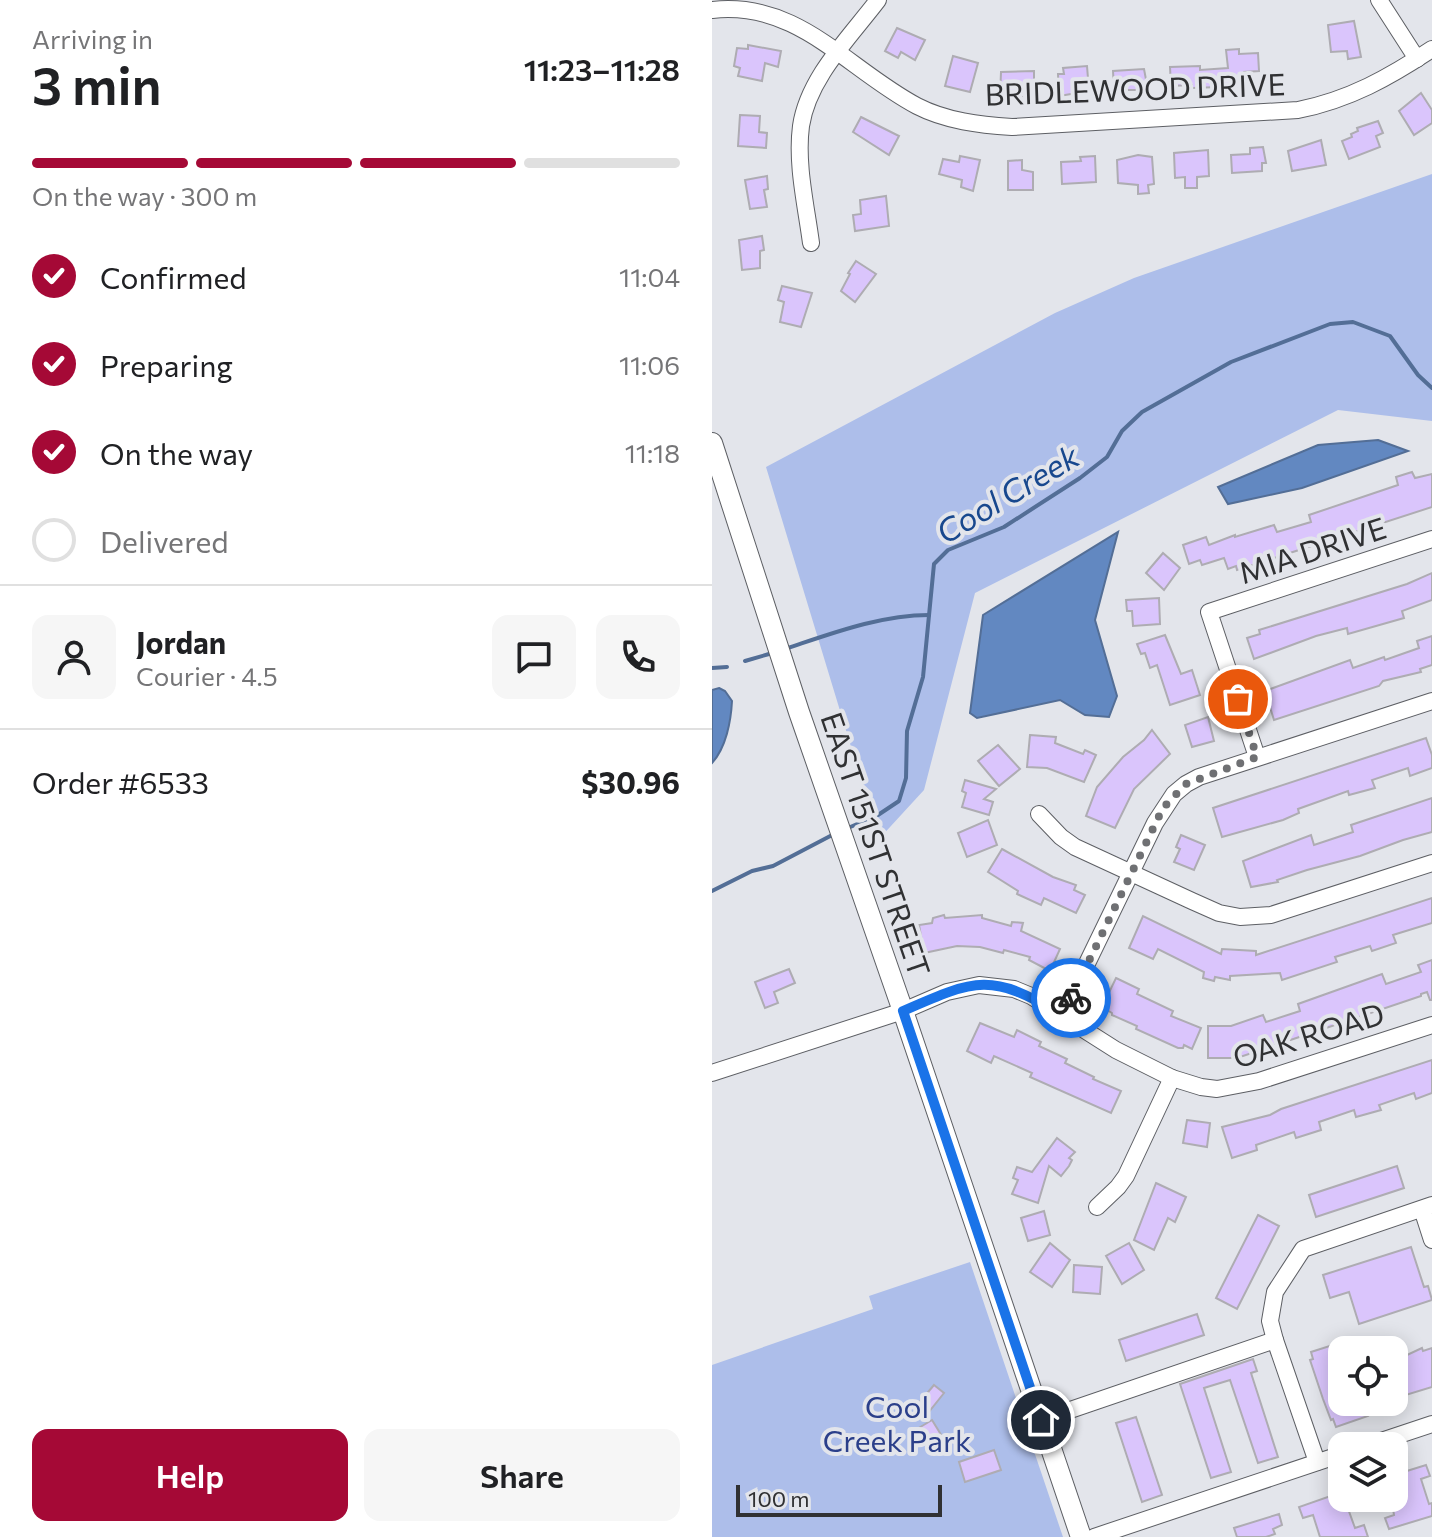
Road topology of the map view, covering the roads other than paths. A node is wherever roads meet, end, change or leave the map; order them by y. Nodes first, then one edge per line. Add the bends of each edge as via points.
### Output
1 (878, 0) edge
2 (1379, 0) edge
3 (712, 10) edge
4 (1432, 49) edge
5 (838, 52) junction
6 (1417, 59) junction
7 (811, 243) dead end
8 (712, 443) edge
9 (1432, 539) edge
10 (1432, 701) edge
11 (1257, 757) junction
12 (1039, 814) dead end
13 (1432, 863) edge
14 (1131, 873) junction
15 (903, 1011) junction
16 (1062, 1015) junction
17 (1432, 1025) edge
18 (712, 1073) edge
19 (1172, 1078) junction
20 (1097, 1207) dead end
21 (1427, 1207) edge
22 (1432, 1240) edge
23 (1275, 1340) junction
24 (1041, 1420) junction
25 (1430, 1429) edge
26 (1408, 1435) edge
27 (1328, 1458) edge
28 (1317, 1462) junction
29 (1081, 1537) edge
30 (1094, 1537) edge

1 - 5 street
2 - 6 street
3 - 5 street, BRIDLEWOOD DRIVE via 776,14
4 - 6 street, BRIDLEWOOD DRIVE
5 - 6 street, BRIDLEWOOD DRIVE via 919,107 964,122 1012,127 1298,110 1353,94
5 - 7 street via 814,87 802,124 800,160
8 - 15 street, EAST 151ST STREET
9 - 11 street, MIA DRIVE via 1209,612
10 - 11 street
11 - 14 street via 1199,777 1174,794
12 - 14 street via 1075,847
13 - 14 street via 1255,917 1219,913
14 - 16 street
15 - 16 street, OAK ROAD via 964,987 996,985 1031,996
15 - 18 street, OAK ROAD
15 - 24 street, EAST 151ST STREET
16 - 19 street, OAK ROAD
17 - 19 street, OAK ROAD via 1235,1087 1201,1087
19 - 20 street via 1126,1176
21 - 22 street
21 - 23 street via 1303,1249 1275,1292 1270,1321
23 - 24 street
23 - 28 street
24 - 29 street, EAST 151ST STREET
25 - 26 street
27 - 28 street
28 - 30 street

